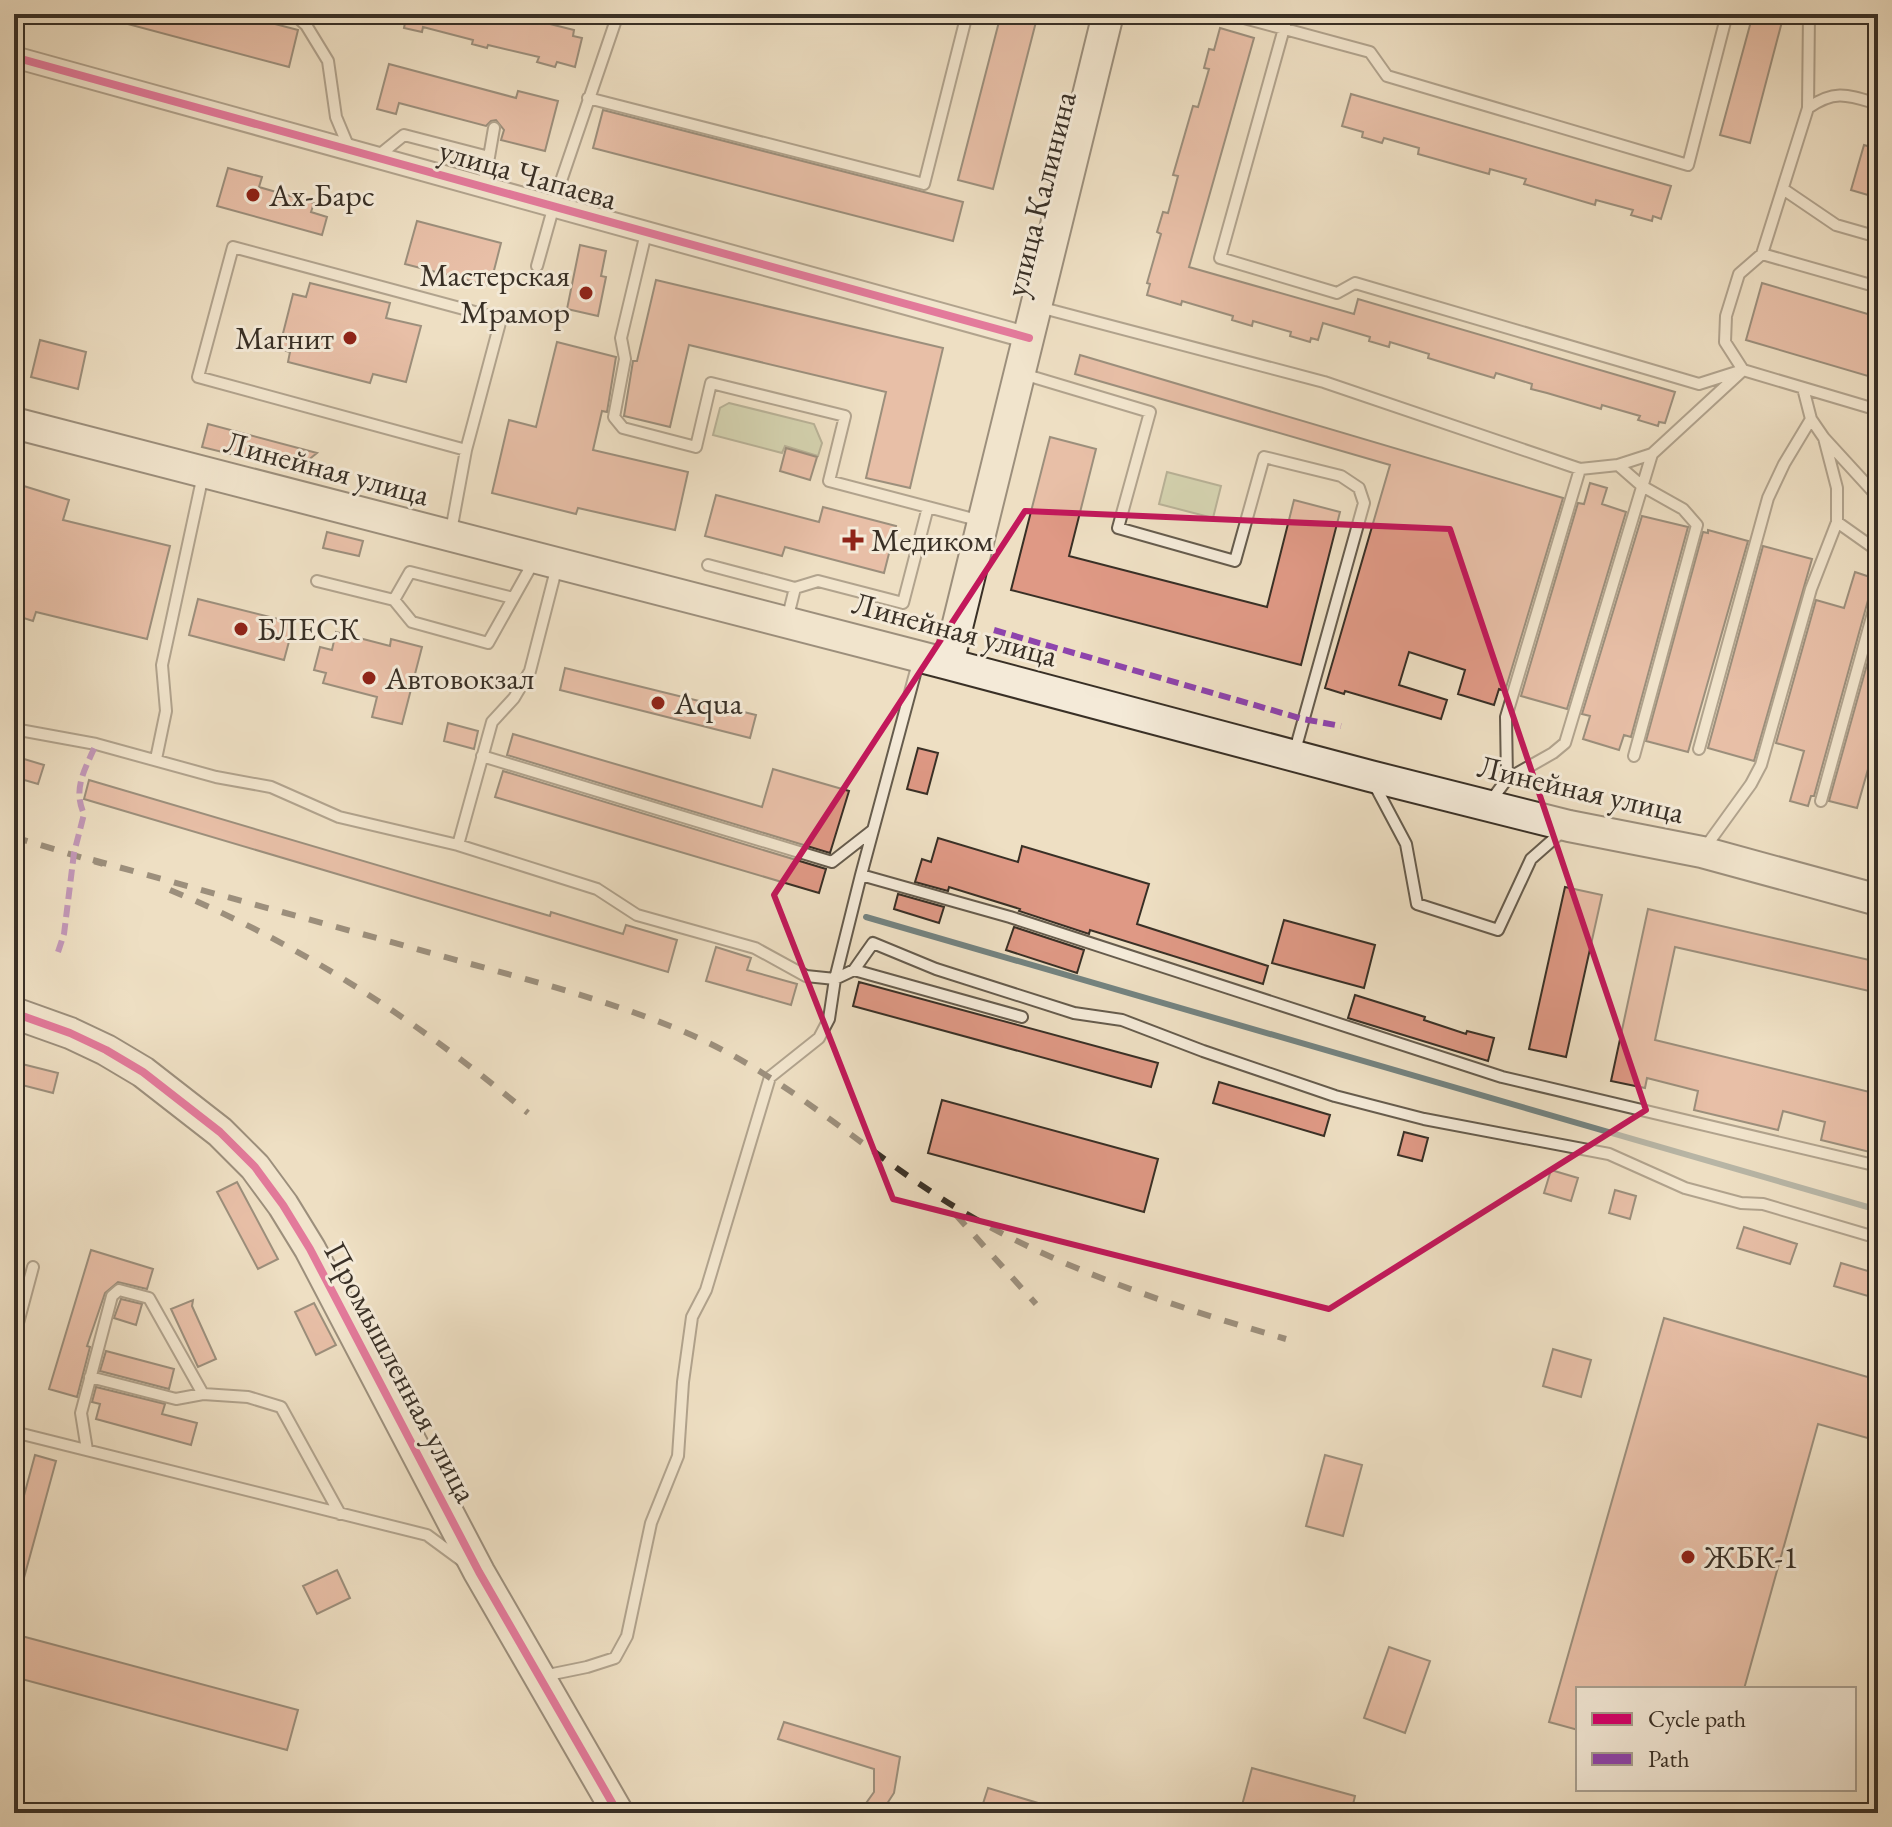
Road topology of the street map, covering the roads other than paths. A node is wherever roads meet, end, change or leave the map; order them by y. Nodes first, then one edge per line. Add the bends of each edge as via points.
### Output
1 (294, 14) edge
2 (595, 14) edge
3 (967, 14) edge
4 (1108, 14) edge
5 (1229, 14) edge
6 (1288, 14) edge
7 (1727, 14) edge
8 (1809, 14) edge
9 (618, 17) edge
10 (1284, 27) junction
11 (14, 57) edge
12 (588, 98) junction
13 (1878, 104) edge
14 (1808, 108) junction
15 (494, 128) dead end
16 (349, 148) junction
17 (378, 156) junction
18 (489, 157) junction
19 (483, 186) junction
20 (1783, 189) junction
21 (553, 205) junction
22 (646, 233) junction
23 (1878, 237) edge
24 (1762, 254) junction
25 (537, 266) dead end
26 (1878, 287) edge
27 (1037, 307) junction
28 (1029, 338) junction
29 (1743, 370) junction
30 (1021, 374) junction
31 (1803, 388) junction
32 (1878, 410) edge
33 (1811, 419) junction
34 (14, 423) edge
35 (1824, 438) junction
36 (466, 450) junction
37 (1652, 454) junction
38 (1618, 465) junction
39 (1580, 469) junction
40 (204, 473) junction
41 (1642, 486) junction
42 (1878, 497) edge
43 (928, 507) junction
44 (984, 522) junction
45 (1837, 522) junction
46 (450, 537) junction
47 (1878, 551) edge
48 (546, 562) junction
49 (708, 565) dead end
50 (317, 581) dead end
51 (795, 588) junction
52 (1878, 595) edge
53 (513, 598) junction
54 (394, 600) junction
55 (786, 623) junction
56 (934, 660) junction
57 (14, 729) edge
58 (1699, 749) dead end
59 (482, 756) junction
60 (1293, 756) junction
61 (1634, 756) dead end
62 (156, 759) junction
63 (1370, 776) junction
64 (1507, 779) junction
65 (1821, 801) dead end
66 (1487, 805) junction
67 (1569, 826) junction
68 (873, 830) junction
69 (458, 845) junction
70 (1702, 852) junction
71 (861, 875) junction
72 (1878, 900) edge
73 (854, 970) junction
74 (835, 979) junction
75 (14, 1013) edge
76 (1022, 1017) dead end
77 (1878, 1166) edge
78 (1878, 1238) edge
79 (33, 1267) dead end
80 (14, 1338) edge
81 (90, 1377) junction
82 (203, 1394) junction
83 (14, 1432) edge
84 (87, 1450) junction
85 (340, 1514) junction
86 (479, 1572) junction
87 (539, 1677) junction
88 (618, 1813) edge

1 - 16 lane via 328,61 336,117
2 - 9 lane
3 - 12 lane via 924,184
4 - 27 main road, улица Калинина
5 - 10 lane
6 - 10 lane
7 - 10 lane via 1688,165 1387,76 1370,52
8 - 14 lane
9 - 12 lane
10 - 29 lane via 1220,258 1337,293 1355,283 1699,384
11 - 16 street, улица Чапаева
12 - 21 lane
13 - 14 lane via 1842,93
14 - 20 lane
15 - 18 lane
16 - 17 street, улица Чапаева
17 - 18 lane via 404,135
17 - 19 street, улица Чапаева
18 - 19 lane
19 - 21 street, улица Чапаева
20 - 23 lane via 1836,225
20 - 24 lane
21 - 22 street, улица Чапаева
21 - 25 lane
22 - 28 street, улица Чапаева
22 - 43 lane via 621,338 625,359 614,417 623,428 696,447 711,383 845,416 829,481
24 - 26 lane
24 - 29 lane via 1739,274 1726,316 1725,342
27 - 28 main road, улица Калинина
27 - 39 lane via 1324,382
28 - 30 main road, улица Калинина
29 - 31 lane
29 - 37 lane
30 - 44 main road, улица Калинина
30 - 60 lane via 1150,412 1118,528 1235,561 1264,457 1341,476 1359,488 1364,503
31 - 32 lane
31 - 33 lane
33 - 35 lane
33 - 58 lane via 1768,498
34 - 40 main road, Линейная улица
35 - 42 lane
35 - 45 lane via 1837,488
36 - 36 lane via 501,319 233,247 198,377
36 - 46 lane
37 - 38 lane
37 - 41 lane
38 - 39 lane
38 - 41 lane
39 - 64 lane via 1506,717
40 - 46 main road, Линейная улица
40 - 62 lane via 162,665 166,711
41 - 61 lane via 1683,509 1697,525
41 - 64 lane via 1565,743
43 - 44 lane
43 - 51 lane via 903,603 818,581
44 - 56 main road, улица Калинина
45 - 47 lane
45 - 70 lane via 1811,589 1761,765
46 - 48 main road, Линейная улица
48 - 53 lane
48 - 55 main road, Линейная улица
48 - 59 lane via 530,671 492,722
49 - 51 lane
50 - 54 lane
51 - 55 lane
52 - 65 lane
53 - 54 lane via 410,572
53 - 54 lane via 488,643 412,622
55 - 56 main road, Линейная улица
56 - 60 main road, Линейная улица
56 - 68 lane
57 - 62 lane
59 - 68 lane via 832,862
59 - 69 lane
60 - 63 main road, Линейная улица
62 - 69 lane via 271,787 339,817
63 - 66 main road, Линейная улица
63 - 67 lane via 1406,844 1417,904 1498,930 1531,859
64 - 66 lane
66 - 67 main road, Линейная улица
67 - 70 main road, Линейная улица
68 - 71 lane
69 - 74 lane via 597,889 637,915 755,948 806,976
70 - 72 main road, Линейная улица
71 - 74 lane
71 - 77 lane via 1010,917 1502,1077
73 - 74 lane
73 - 76 lane
73 - 78 lane via 873,943 1074,1013 1122,1020 1335,1096 1424,1119 1609,1154 1685,1188 1763,1204
74 - 87 lane via 829,1019 819,1038 770,1077 706,1290 692,1317 678,1456 651,1523 627,1636 615,1658
75 - 86 main road, Промышленная улица via 70,1033 143,1072 220,1132 255,1167 310,1249
79 - 80 lane
81 - 82 lane via 176,1399
81 - 82 lane via 112,1296 119,1290 149,1298
81 - 84 lane via 81,1413
82 - 85 lane via 248,1397 281,1407
83 - 84 lane
84 - 85 lane
85 - 86 lane via 427,1535
86 - 87 main road, Промышленная улица
87 - 88 main road, Промышленная улица

